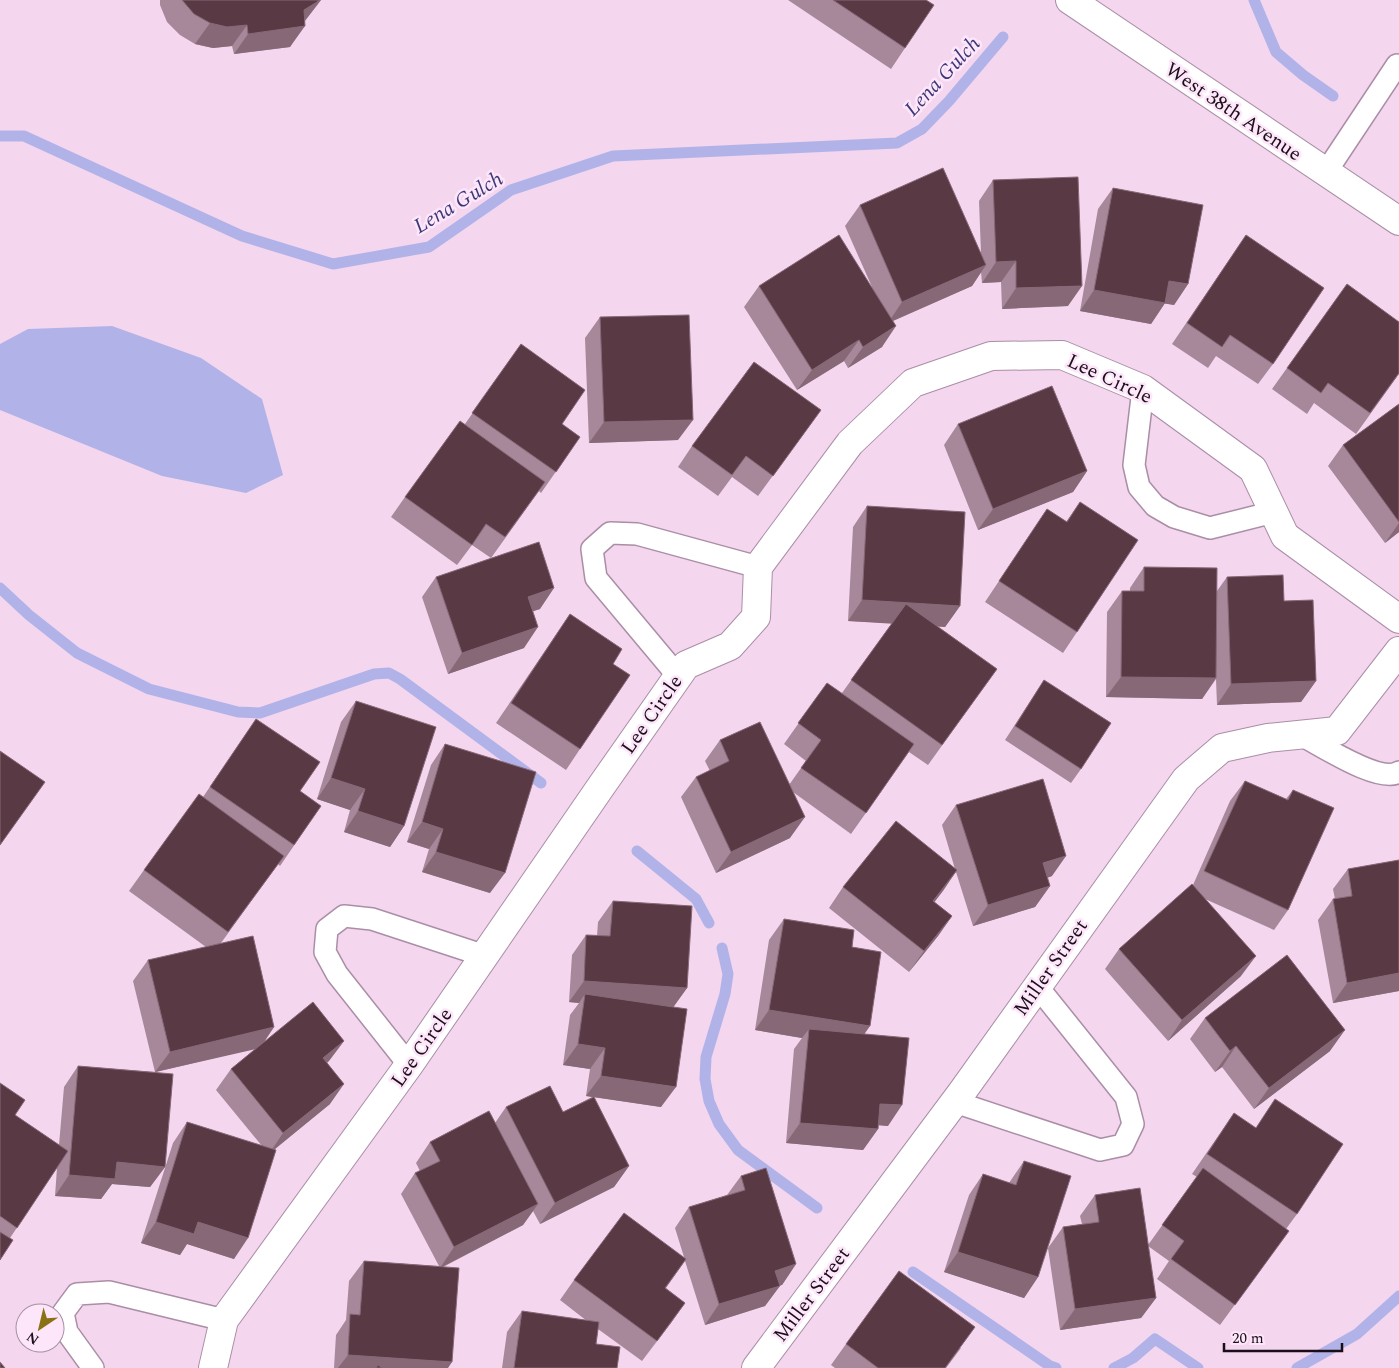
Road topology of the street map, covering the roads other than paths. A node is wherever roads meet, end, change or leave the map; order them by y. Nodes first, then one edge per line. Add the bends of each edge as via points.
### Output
1 (1070, 0) edge
2 (1399, 67) edge
3 (1326, 172) junction
4 (1399, 221) edge
5 (1143, 389) junction
6 (1274, 512) junction
7 (758, 567) junction
8 (1399, 619) edge
9 (1399, 652) edge
10 (678, 676) junction
11 (1301, 735) junction
12 (1399, 772) edge
13 (485, 956) junction
14 (1037, 986) junction
15 (409, 1065) junction
16 (955, 1102) junction
17 (224, 1320) junction
18 (758, 1367) edge
19 (93, 1368) edge
20 (213, 1368) edge

1 - 3 street, West 38th Avenue
2 - 3 lane via 1397,65
3 - 4 street, West 38th Avenue
5 - 6 street, Lee Circle via 1252,469
5 - 6 lane via 1134,465 1139,487 1155,506 1174,517 1210,528
5 - 7 street, Lee Circle via 1062,355 991,356 913,383 850,443
6 - 8 street, Lee Circle via 1285,536
7 - 10 street, Lee Circle via 756,617 730,646 686,665
7 - 10 lane via 637,534 610,533 592,549 596,578
9 - 11 street, Miller Street via 1337,731
10 - 13 street, Lee Circle
11 - 12 lane via 1365,770 1394,775
11 - 14 street, Miller Street via 1222,748 1186,779
13 - 15 street, Lee Circle
13 - 15 lane via 372,919 344,916 327,929 325,952 337,974
14 - 16 street, Miller Street
14 - 16 lane via 1126,1098 1133,1124 1123,1145 1100,1150
15 - 17 street, Lee Circle
16 - 18 street, Miller Street
17 - 19 lane via 109,1292 77,1294 63,1313 67,1332
17 - 20 street, Lee Circle

